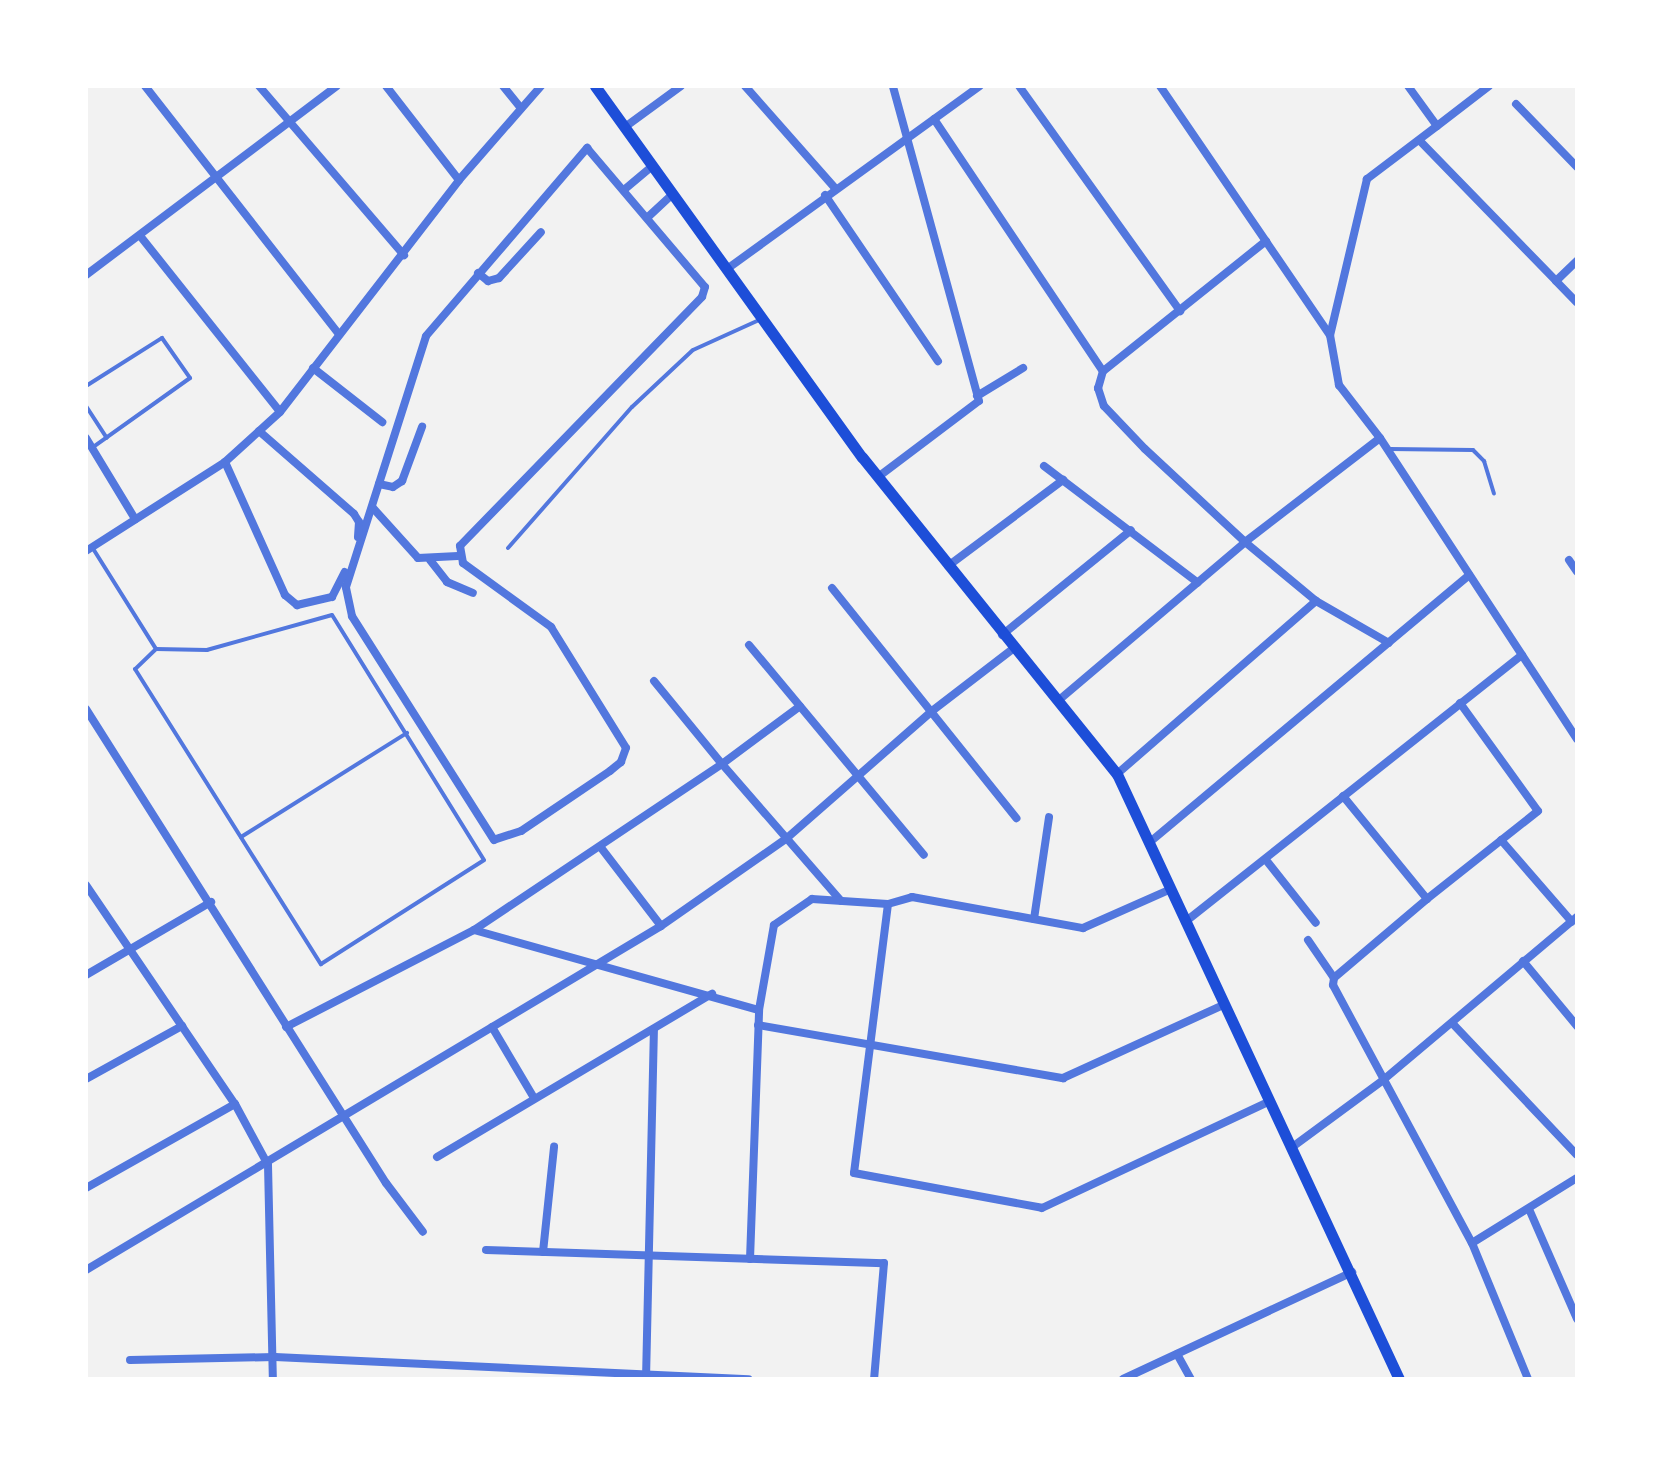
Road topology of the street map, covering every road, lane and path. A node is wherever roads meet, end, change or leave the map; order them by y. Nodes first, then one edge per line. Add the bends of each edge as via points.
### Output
1 (145, 86) edge
2 (259, 86) edge
3 (337, 86) edge
4 (386, 86) edge
5 (503, 86) edge
6 (541, 86) edge
7 (595, 86) edge
8 (681, 86) edge
9 (745, 86) edge
10 (893, 86) edge
11 (979, 86) edge
12 (1019, 86) edge
13 (1160, 86) edge
14 (1408, 86) edge
15 (1489, 86) edge
16 (1516, 104) dead end
17 (521, 108) junction
18 (934, 119) junction
19 (288, 124) junction
20 (1437, 126) junction
21 (625, 127) junction
22 (905, 136) junction
23 (1420, 141) junction
24 (652, 166) junction
25 (1577, 167) edge
26 (219, 178) junction
27 (459, 180) junction
28 (835, 188) junction
29 (625, 189) junction
30 (673, 194) junction
31 (825, 195) junction
32 (648, 217) junction
33 (541, 232) dead end
34 (141, 237) junction
35 (1266, 241) junction
36 (404, 255) junction
37 (1577, 261) edge
38 (727, 269) junction
39 (478, 273) junction
40 (86, 275) edge
41 (1556, 281) junction
42 (1577, 303) edge
43 (1180, 311) junction
44 (764, 317) junction
45 (338, 333) junction
46 (1330, 335) junction
47 (938, 361) dead end
48 (313, 368) junction
49 (1023, 368) dead end
50 (1103, 371) junction
51 (86, 386) edge
52 (977, 396) junction
53 (86, 406) edge
54 (280, 412) junction
55 (382, 422) dead end
56 (422, 427) dead end
57 (259, 431) junction
58 (86, 438) edge
59 (107, 438) junction
60 (1380, 438) junction
61 (92, 448) junction
62 (1387, 449) junction
63 (225, 462) junction
64 (1044, 466) dead end
65 (878, 477) junction
66 (1063, 480) junction
67 (379, 484) junction
68 (1494, 494) dead end
69 (373, 508) junction
70 (135, 519) junction
71 (1131, 530) junction
72 (1245, 542) junction
73 (508, 548) dead end
74 (89, 549) edge
75 (458, 556) junction
76 (430, 560) junction
77 (1569, 560) dead end
78 (948, 566) junction
79 (1577, 572) edge
80 (1469, 575) junction
81 (1198, 583) junction
82 (832, 588) dead end
83 (473, 593) dead end
84 (1316, 601) junction
85 (1002, 635) junction
86 (1389, 643) junction
87 (749, 645) dead end
88 (1014, 648) junction
89 (156, 649) junction
90 (1522, 655) junction
91 (654, 681) dead end
92 (1059, 700) junction
93 (1460, 703) junction
94 (800, 706) junction
95 (86, 709) edge
96 (932, 711) junction
97 (407, 733) junction
98 (1577, 739) edge
99 (722, 764) junction
100 (1117, 774) junction
101 (858, 775) junction
102 (1343, 796) junction
103 (1049, 817) dead end
104 (1016, 818) dead end
105 (241, 837) junction
106 (787, 838) junction
107 (1501, 840) junction
108 (1150, 842) junction
109 (602, 849) junction
110 (924, 855) dead end
111 (1266, 860) junction
112 (86, 885) edge
113 (1171, 889) junction
114 (1427, 899) junction
115 (841, 901) junction
116 (211, 902) junction
117 (888, 904) junction
118 (1034, 919) junction
119 (1574, 919) edge
120 (1185, 922) junction
121 (1316, 923) dead end
122 (661, 926) junction
123 (474, 930) junction
124 (1308, 940) dead end
125 (130, 950) junction
126 (600, 961) junction
127 (1523, 961) junction
128 (86, 975) edge
129 (1334, 978) junction
130 (712, 994) junction
131 (1221, 1006) junction
132 (759, 1010) junction
133 (1453, 1024) junction
134 (758, 1025) junction
135 (182, 1026) junction
136 (1577, 1026) edge
137 (286, 1027) junction
138 (492, 1027) junction
139 (654, 1029) junction
140 (869, 1044) junction
141 (86, 1079) edge
142 (1382, 1081) junction
143 (534, 1098) junction
144 (1268, 1102) junction
145 (235, 1104) junction
146 (344, 1117) junction
147 (554, 1147) dead end
148 (1291, 1148) junction
149 (1577, 1155) edge
150 (437, 1157) dead end
151 (268, 1165) junction
152 (1577, 1178) edge
153 (86, 1188) edge
154 (1529, 1209) junction
155 (423, 1232) dead end
156 (1472, 1243) junction
157 (486, 1250) dead end
158 (543, 1252) junction
159 (651, 1255) junction
160 (750, 1259) junction
161 (86, 1270) edge
162 (1353, 1272) junction
163 (1577, 1319) edge
164 (1177, 1354) junction
165 (275, 1357) junction
166 (130, 1360) dead end
167 (646, 1375) edge
168 (273, 1379) edge
169 (748, 1379) edge
170 (874, 1379) edge
171 (1123, 1379) edge
172 (1191, 1379) edge
173 (1399, 1379) edge
174 (1528, 1379) edge

1 - 26 street
2 - 19 street
3 - 19 street
4 - 27 street
5 - 17 street
6 - 17 street
7 - 21 main road
8 - 21 street
9 - 28 street
10 - 22 street
11 - 18 street
12 - 43 street
13 - 35 street
14 - 20 street
15 - 20 street
16 - 25 street
17 - 27 street
18 - 22 street
18 - 50 street
19 - 26 street
19 - 36 street
20 - 23 street
21 - 24 main road
22 - 28 street
22 - 52 street
23 - 41 street
23 - 46 street via 1367,179
24 - 29 street
24 - 30 main road
26 - 34 street
26 - 45 street
27 - 36 street
28 - 31 street
29 - 32 street
29 - 39 street via 587,148
30 - 32 street
30 - 38 main road
31 - 38 street
31 - 47 street
32 - 75 street via 701,278 702,297 469,534
33 - 39 street via 499,278 488,281
34 - 40 street
34 - 54 street
35 - 43 street
35 - 46 street
36 - 45 street
37 - 41 street
38 - 44 main road
39 - 67 street via 426,336
41 - 42 street
43 - 50 street
44 - 65 main road
44 - 73 lane via 693,350 632,407
45 - 48 street
46 - 60 street via 1339,385
48 - 54 street
48 - 55 street
49 - 52 street
50 - 72 street via 1098,388 1104,406
51 - 59 lane via 162,338 190,375
52 - 65 street via 979,401
53 - 59 lane
54 - 57 street
56 - 67 street via 402,481 393,487
57 - 63 street
57 - 63 street via 359,522 332,597 297,605 285,595
58 - 61 street
59 - 61 lane
60 - 62 street
60 - 72 street
61 - 70 street
62 - 68 lane via 1473,450 1484,461
62 - 80 street
63 - 70 street
64 - 66 street
65 - 78 main road
66 - 71 street
66 - 78 street
67 - 69 street
69 - 75 street via 346,587 347,606 486,835 505,840 610,771 626,748 551,627
69 - 76 street via 418,558
70 - 74 street
71 - 81 street
71 - 85 street
72 - 81 street
72 - 84 street
74 - 89 lane
75 - 76 street
76 - 83 street via 447,582
77 - 79 street
78 - 85 main road
80 - 86 street
80 - 90 street
81 - 92 street
82 - 96 street
84 - 86 street
84 - 100 street
85 - 88 main road
86 - 108 street
87 - 94 street
88 - 92 main road
88 - 96 street
89 - 97 lane via 207,650 332,615
89 - 105 lane via 135,669
90 - 93 street
90 - 98 street
91 - 99 street
92 - 100 main road
93 - 102 street
93 - 107 street via 1538,811
94 - 99 street
94 - 101 street
95 - 116 street
96 - 101 street
96 - 104 street
97 - 105 lane
97 - 105 lane via 484,860 321,964
99 - 106 street
99 - 109 street
100 - 108 main road
101 - 106 street
101 - 110 street
102 - 111 street
102 - 114 street
103 - 118 street
106 - 115 street
106 - 122 street
107 - 114 street
107 - 119 street
108 - 113 main road
109 - 122 street
109 - 123 street
111 - 120 street
111 - 121 street
112 - 125 street
113 - 118 street via 1083,928
113 - 120 main road
114 - 129 street
115 - 117 street
115 - 132 street via 812,899 774,925
116 - 125 street
116 - 137 street
117 - 118 street via 912,897
117 - 140 street
119 - 127 street
120 - 131 main road
122 - 126 street
123 - 126 street
123 - 137 street
124 - 129 street
125 - 128 street
125 - 135 street
126 - 130 street
126 - 138 street
127 - 133 street
127 - 136 street
129 - 142 street via 1336,993
130 - 132 street
130 - 139 street
131 - 140 street via 1063,1078
131 - 144 main road
132 - 134 street
133 - 142 street
133 - 149 street
134 - 140 street
134 - 160 street
135 - 141 street
135 - 145 street
137 - 146 street
138 - 143 street
138 - 146 street
139 - 143 street
139 - 159 street
140 - 144 street via 854,1173 1042,1208
142 - 148 street
142 - 156 street
143 - 150 street
144 - 148 main road
145 - 151 street
145 - 153 street
146 - 151 street
146 - 155 street
147 - 158 street
148 - 162 main road
151 - 161 street
151 - 165 street
152 - 154 street
154 - 156 street
154 - 163 street
156 - 174 street
157 - 158 street
158 - 159 street
159 - 160 street
159 - 167 street
160 - 170 street via 884,1263
162 - 164 street
162 - 173 main road
164 - 171 street
164 - 172 street
165 - 166 street
165 - 167 street
165 - 168 street
167 - 169 street

